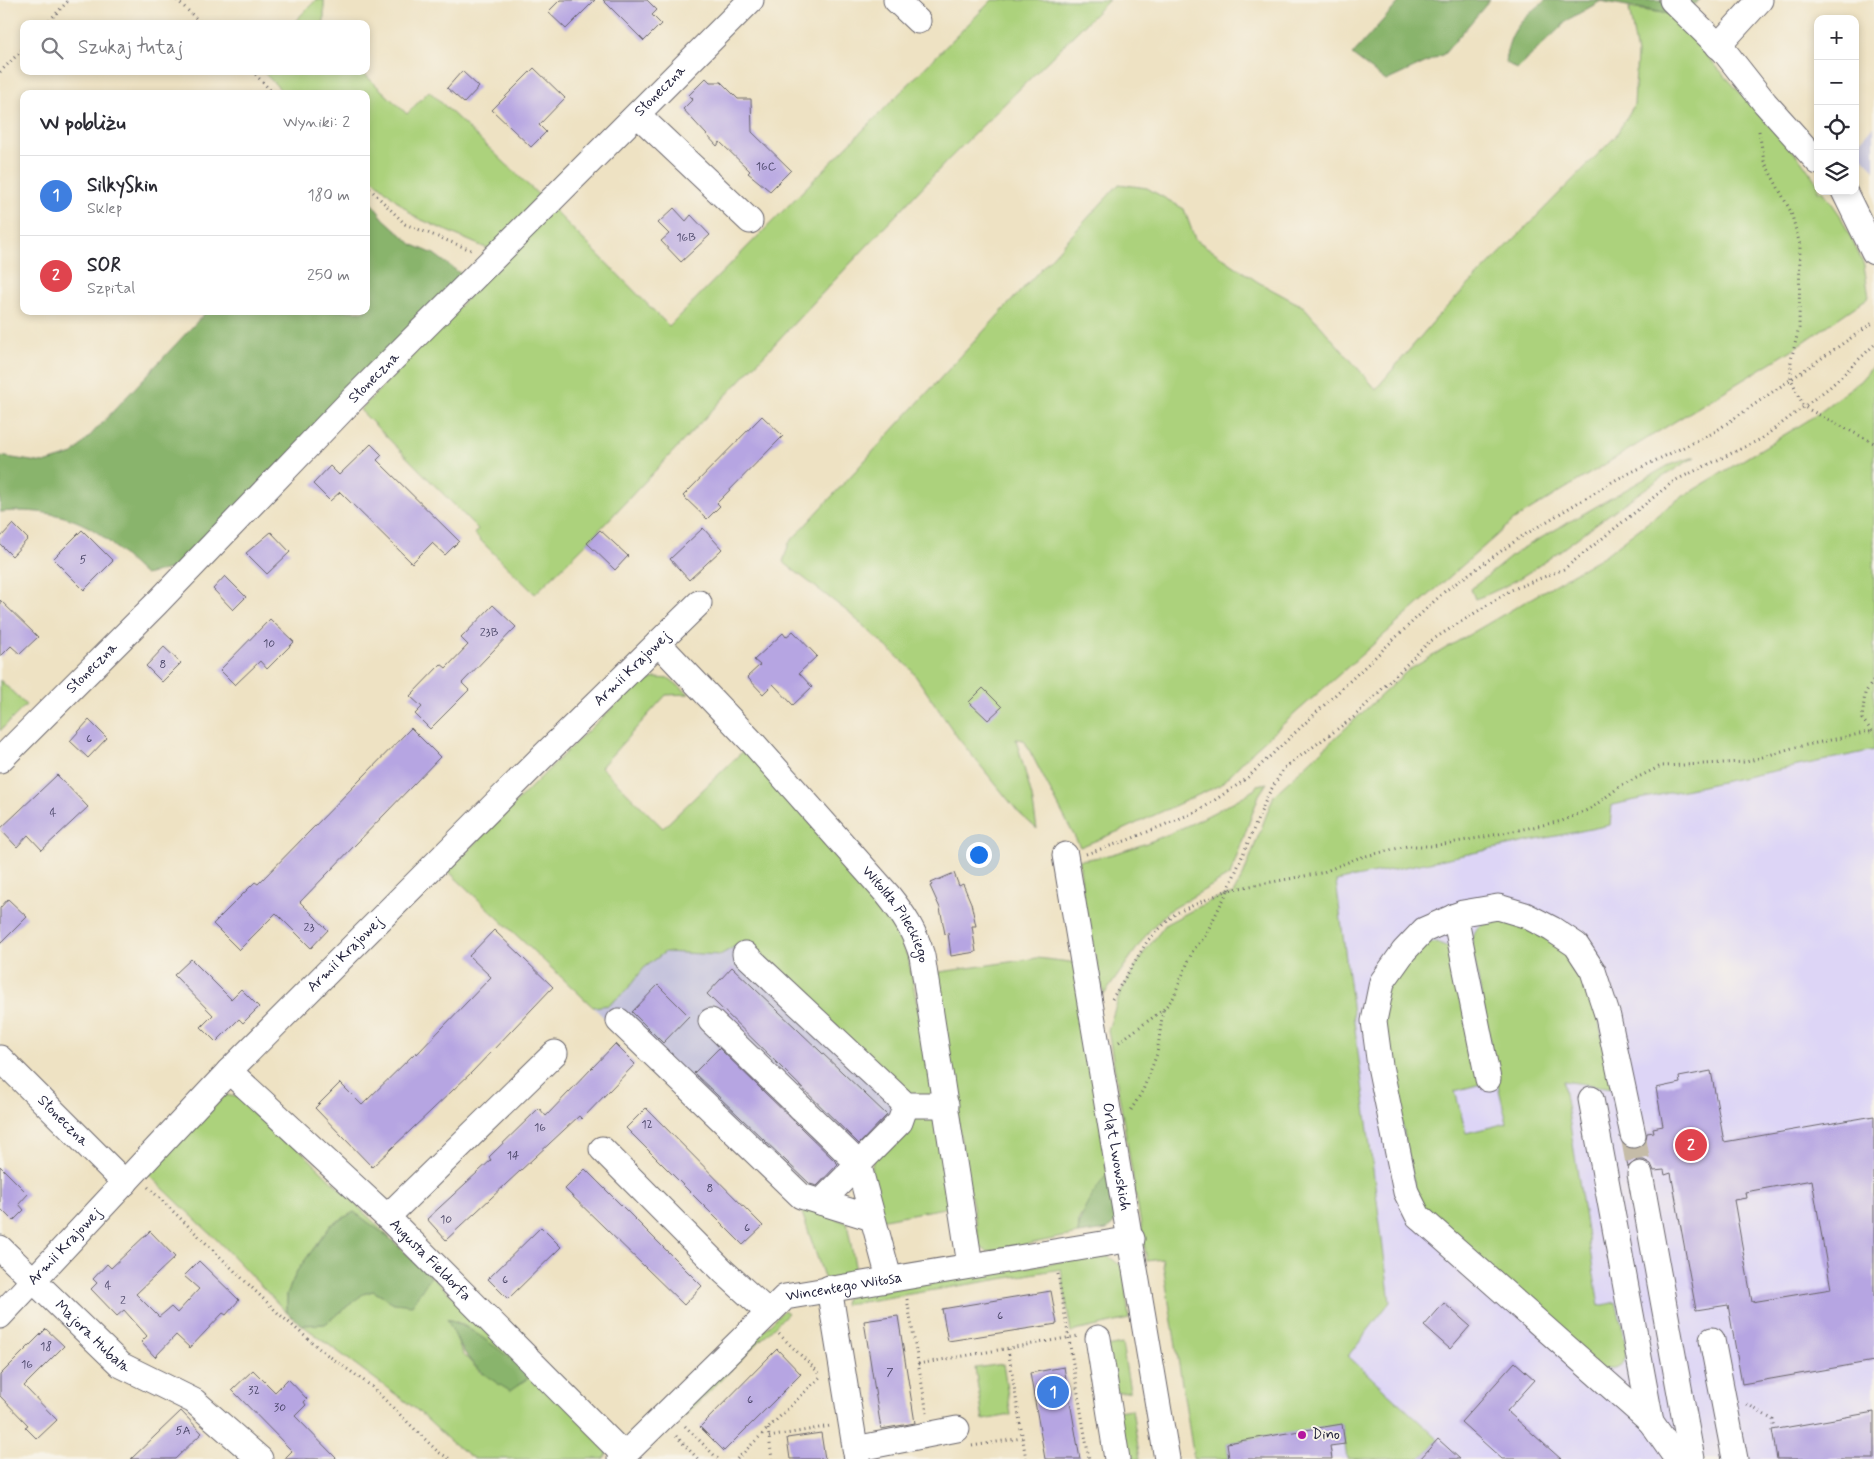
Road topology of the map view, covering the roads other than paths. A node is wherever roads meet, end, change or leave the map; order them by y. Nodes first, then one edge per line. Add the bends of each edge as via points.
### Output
1 (751, 0) edge
2 (896, 0) edge
3 (1672, 0) edge
4 (1760, 0) edge
5 (918, 21) dead end
6 (1718, 46) junction
7 (638, 115) junction
8 (1814, 157) edge
9 (1846, 195) edge
10 (750, 221) dead end
11 (1874, 252) edge
12 (699, 603) dead end
13 (658, 644) junction
14 (0, 760) edge
15 (1065, 855) road end
16 (1455, 916) junction
17 (745, 954) dead end
18 (619, 1021) dead end
19 (711, 1021) dead end
20 (555, 1053) dead end
21 (0, 1058) edge
22 (229, 1071) junction
23 (1488, 1080) dead end
24 (1591, 1099) dead end
25 (906, 1105) junction
26 (946, 1105) junction
27 (1633, 1135) tunnel mouth
28 (602, 1149) dead end
29 (858, 1163) junction
30 (1640, 1174) tunnel mouth
31 (125, 1183) junction
32 (821, 1202) junction
33 (387, 1217) junction
34 (872, 1218) junction
35 (1132, 1239) junction
36 (0, 1248) edge
37 (970, 1265) junction
38 (33, 1282) junction
39 (829, 1288) junction
40 (893, 1289) junction
41 (0, 1316) edge
42 (776, 1323) junction
43 (1098, 1338) dead end
44 (1712, 1340) dead end
45 (1651, 1422) junction
46 (958, 1429) dead end
47 (856, 1454) edge
48 (622, 1457) edge
49 (260, 1459) edge
50 (1117, 1459) edge
51 (1167, 1459) edge
52 (1677, 1459) edge
53 (1692, 1459) edge
54 (1735, 1459) edge

1 - 7 street, Słoneczna
2 - 5 street
3 - 6 street
4 - 6 street
6 - 8 street
7 - 10 street
7 - 14 street, Słoneczna via 352,400
9 - 11 street
12 - 13 street, Armii Krajowej
13 - 22 street, Armii Krajowej
13 - 26 street, Witolda Pileckiego via 754,744 905,916 922,956
15 - 35 street, Orląt Lwowskich
16 - 23 street
16 - 27 street via 1498,907 1525,915 1576,945 1593,971 1608,1017
16 - 45 street via 1424,930 1404,951 1382,982 1374,1021 1406,1192 1418,1216
17 - 25 street
18 - 32 street via 801,1196
19 - 29 street
20 - 33 street
21 - 31 street, Słoneczna
22 - 31 street, Armii Krajowej
22 - 33 street, Augusta Fieldorfa
24 - 45 street
25 - 26 street
25 - 29 street via 900,1122
26 - 37 street, Witolda Pileckiego
28 - 42 street
29 - 32 street
29 - 34 street
30 - 53 street
31 - 38 street, Armii Krajowej
32 - 34 street
33 - 48 street, Augusta Fieldorfa
34 - 40 street
35 - 37 street, Wincentego Witosa
35 - 51 street, Orląt Lwowskich
36 - 38 street, Majora Hubala
37 - 40 street, Wincentego Witosa
38 - 41 street, Armii Krajowej
38 - 49 street, Majora Hubala via 122,1365 194,1401
39 - 40 street, Wincentego Witosa
39 - 42 street, Wincentego Witosa via 785,1297
39 - 47 street
42 - 48 street, Wincentego Witosa
43 - 50 street
44 - 54 street
45 - 52 street
46 - 47 street

